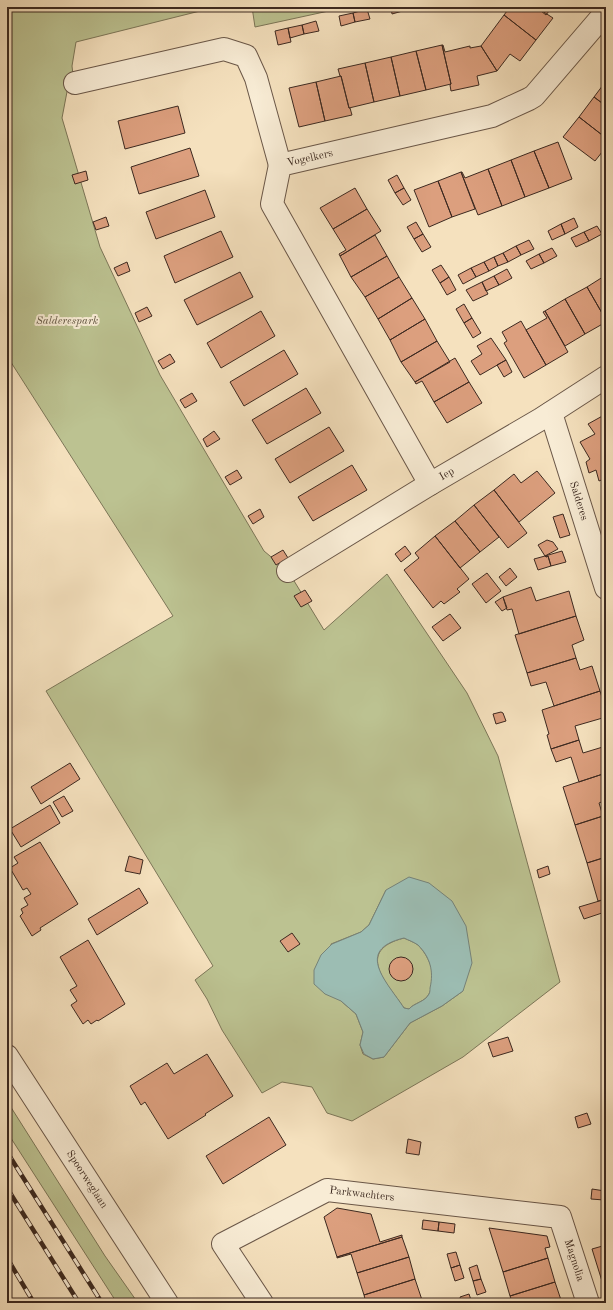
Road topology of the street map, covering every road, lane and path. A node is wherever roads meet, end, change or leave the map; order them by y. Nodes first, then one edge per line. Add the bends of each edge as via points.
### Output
1 (606, 12) edge
2 (75, 83) dead end
3 (280, 165) junction
4 (606, 377) edge
5 (551, 413) junction
6 (430, 484) junction
7 (288, 571) dead end
8 (606, 588) edge
9 (7, 1056) edge
10 (560, 1217) joint
11 (167, 1303) edge
12 (262, 1303) edge
13 (588, 1303) edge

1 - 3 street, Vogelkers via 530,99 492,116
2 - 3 street via 224,49 246,56 256,78
3 - 6 street, Vogelkers via 272,204
4 - 5 street, Iep
5 - 6 street, Iep
5 - 8 street, Salderes
6 - 7 street, Iep
9 - 11 street, Spoorweglaan
10 - 12 street, Parkwachters via 327,1190 223,1244
10 - 13 street, Magnolia

